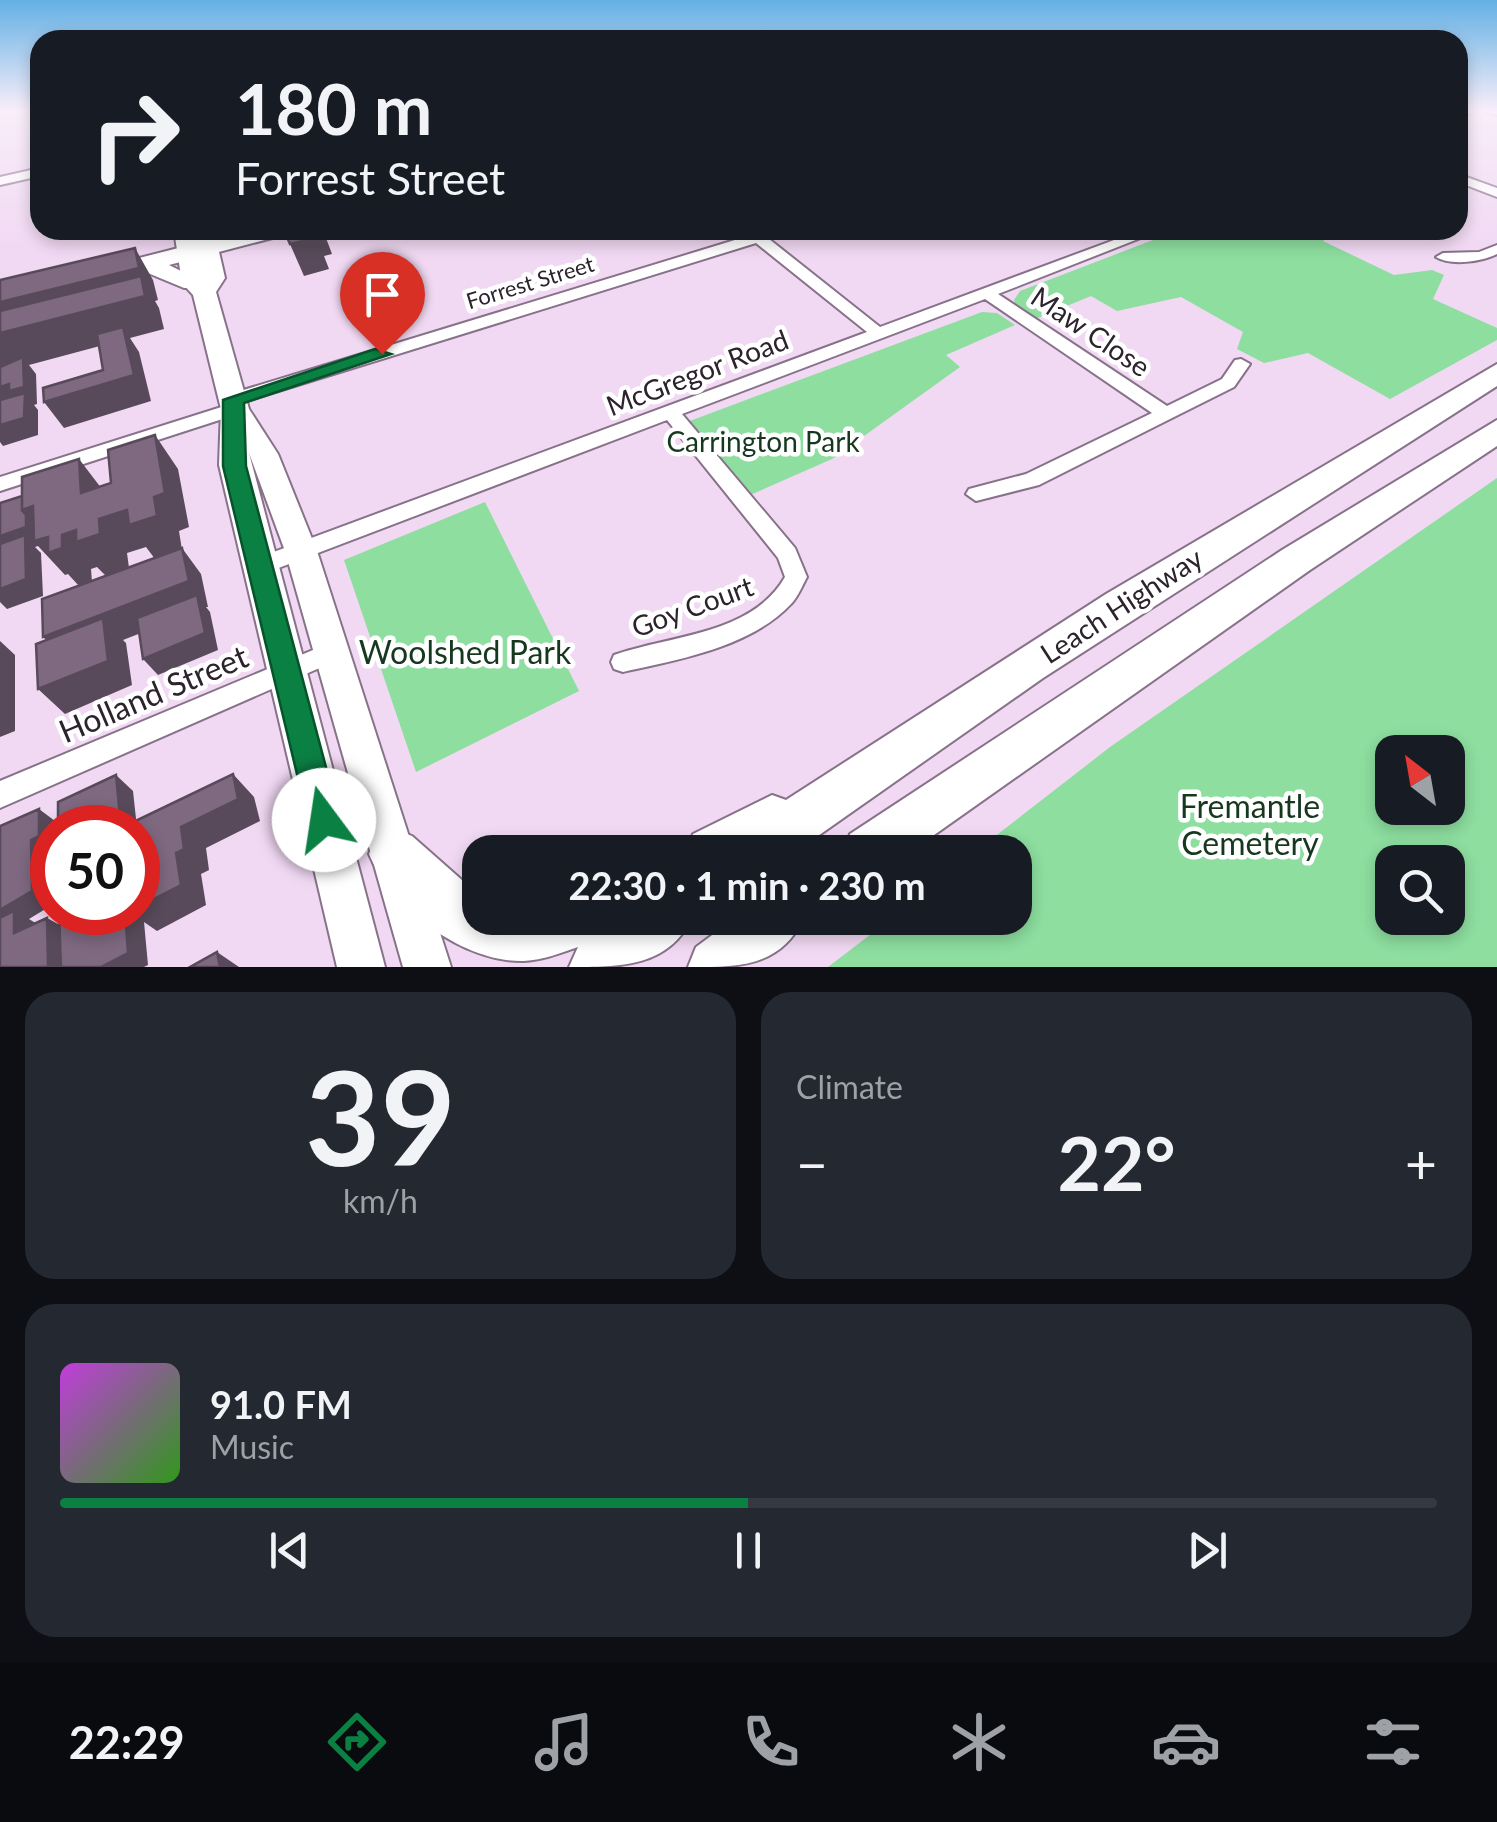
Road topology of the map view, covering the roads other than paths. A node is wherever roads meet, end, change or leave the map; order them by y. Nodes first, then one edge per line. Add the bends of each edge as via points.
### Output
1 (30, 174) edge
2 (0, 181) edge
3 (1468, 182) edge
4 (1497, 193) edge
5 (197, 240) edge
6 (736, 240) edge
7 (762, 240) edge
8 (1128, 240) edge
9 (1497, 249) edge
10 (1443, 257) dead end
11 (146, 264) junction
12 (199, 288) junction
13 (986, 294) junction
14 (878, 333) junction
15 (1241, 364) dead end
16 (1497, 373) edge
17 (234, 404) junction
18 (670, 412) junction
19 (1166, 414) junction
20 (1497, 431) edge
21 (0, 484) edge
22 (976, 494) dead end
23 (300, 551) junction
24 (260, 566) junction
25 (332, 652) junction
26 (623, 662) dead end
27 (286, 672) junction
28 (888, 755) junction
29 (0, 795) edge
30 (742, 835) edge
31 (777, 835) edge
32 (894, 835) edge
33 (394, 854) junction
34 (462, 919) edge
35 (641, 935) edge
36 (756, 935) edge
37 (787, 935) edge
38 (361, 967) edge
39 (427, 967) edge
40 (597, 967) edge
41 (716, 967) edge
42 (752, 967) edge

1 - 2 street
3 - 4 street
5 - 11 main road
5 - 11 main road via 73,276
5 - 12 main road
6 - 17 street, Forrest Street
7 - 14 street
8 - 13 street, McGregor Road
9 - 10 street
11 - 12 main road
12 - 17 main road
13 - 14 street, McGregor Road
13 - 19 street, Maw Close
14 - 18 street, McGregor Road
15 - 19 street, Maw Close via 1228,383
16 - 28 highway, Leach Highway
17 - 21 street, Forrest Street
17 - 23 main road via 264,454
17 - 24 main road via 234,466
18 - 23 street, McGregor Road
18 - 26 street, Goy Court via 787,554 796,577 783,601 760,616
19 - 22 street, Maw Close via 1032,480
20 - 32 highway
23 - 24 street, McGregor Road
23 - 25 main road
24 - 27 main road
25 - 27 street, Holland Street
25 - 33 main road
27 - 29 street, Holland Street
27 - 38 main road
28 - 30 highway
28 - 31 highway, Leach Highway
33 - 34 highway
33 - 39 main road
35 - 40 highway
36 - 41 highway
37 - 42 highway

